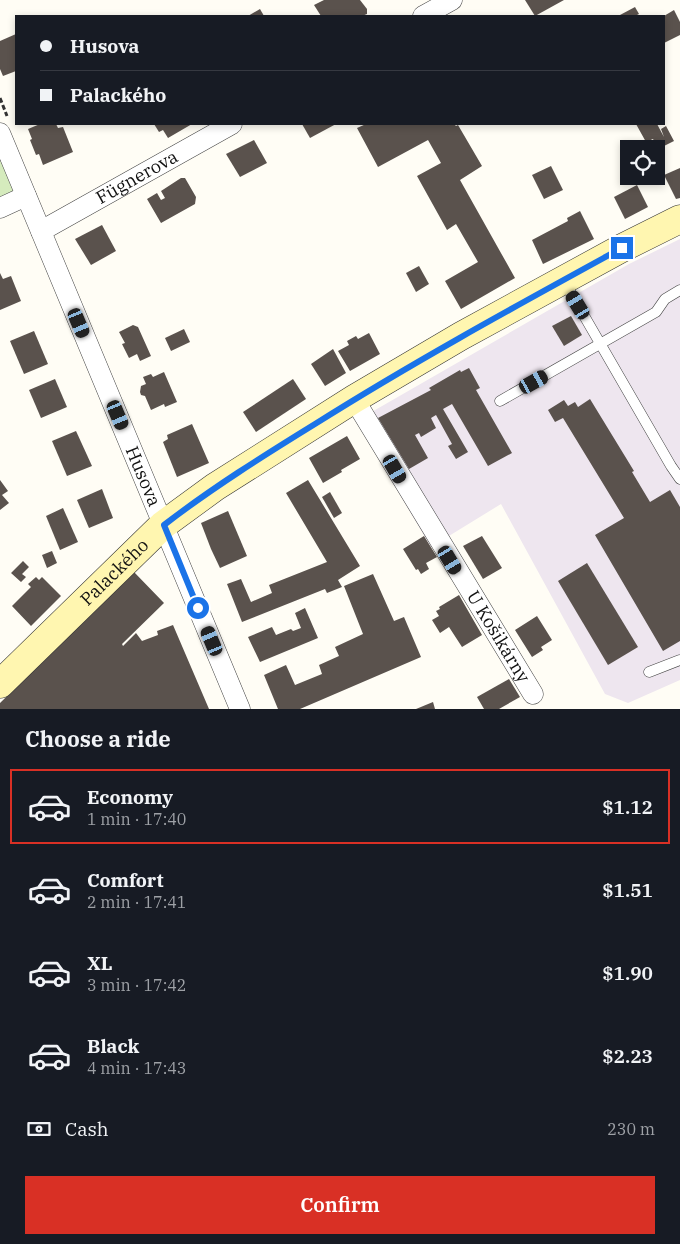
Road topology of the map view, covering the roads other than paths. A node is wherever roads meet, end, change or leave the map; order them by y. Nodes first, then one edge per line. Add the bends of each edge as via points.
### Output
1 (452, 0) edge
2 (425, 15) edge
3 (230, 125) edge
4 (0, 133) edge
5 (26, 196) junction
6 (0, 208) edge
7 (680, 219) edge
8 (41, 231) junction
9 (563, 280) junction
10 (680, 290) edge
11 (601, 344) junction
12 (354, 399) junction
13 (500, 401) dead end
14 (680, 479) edge
15 (164, 525) junction
16 (680, 660) edge
17 (649, 672) dead end
18 (0, 684) edge
19 (533, 694) dead end
20 (240, 709) edge

1 - 2 street
3 - 8 street, Fügnerova
4 - 5 street, Husova
5 - 6 street
5 - 8 street, Husova
7 - 9 street, Palackého
8 - 15 street, Husova
9 - 11 lane
9 - 12 street, Palackého
10 - 11 lane via 665,299 656,312
11 - 13 lane
11 - 14 lane
12 - 15 street, Palackého via 236,473
12 - 19 street, U Košikárny
15 - 18 street, Palackého
15 - 20 street, Husova
16 - 17 lane

